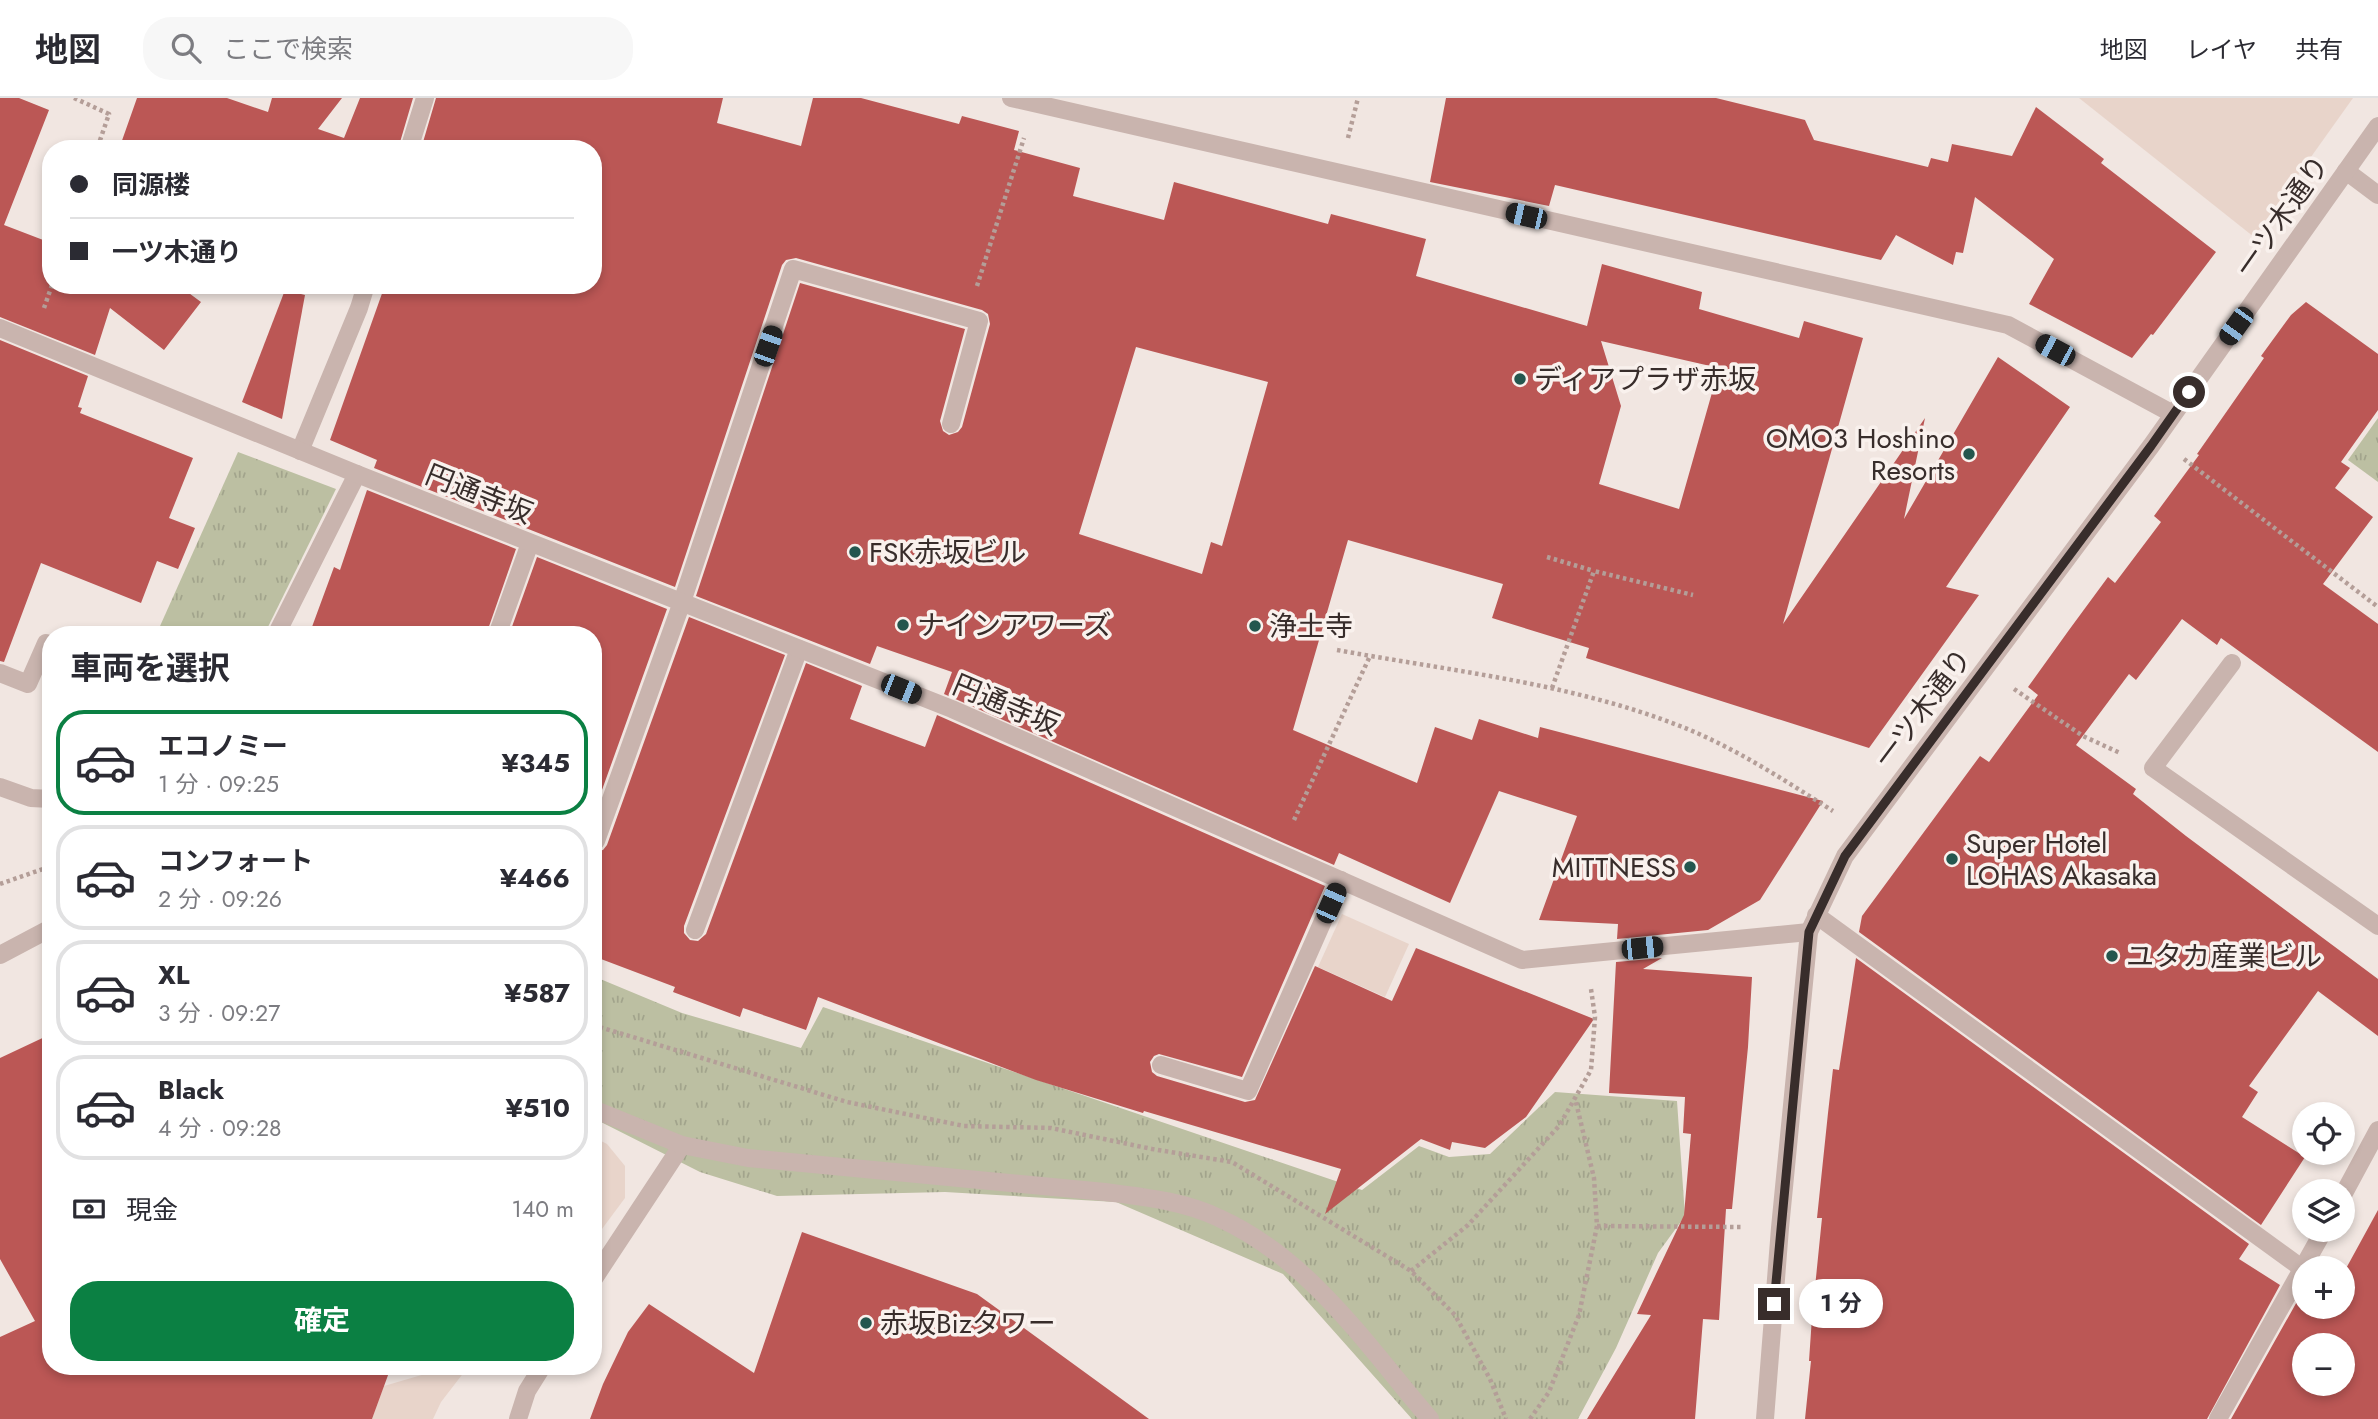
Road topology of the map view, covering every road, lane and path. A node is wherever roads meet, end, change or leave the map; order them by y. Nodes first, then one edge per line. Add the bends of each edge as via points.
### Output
1 (74, 98) edge
2 (425, 98) edge
3 (1011, 98) edge
4 (1035, 103) junction
5 (2378, 126) edge
6 (100, 140) edge
7 (412, 140) edge
8 (2346, 171) junction
9 (2378, 195) edge
10 (363, 294) edge
11 (967, 318) junction
12 (0, 328) edge
13 (2174, 414) junction
14 (951, 424) dead end
15 (300, 451) junction
16 (2177, 453) dead end
17 (357, 474) junction
18 (530, 543) junction
19 (1547, 557) dead end
20 (1594, 571) junction
21 (1693, 595) dead end
22 (682, 602) junction
23 (2378, 607) edge
24 (281, 626) edge
25 (500, 626) edge
26 (799, 649) junction
27 (1337, 650) dead end
28 (42, 651) edge
29 (1370, 656) junction
30 (2232, 663) dead end
31 (0, 673) edge
32 (2007, 684) dead end
33 (1552, 688) junction
34 (2153, 768) junction
35 (0, 787) edge
36 (42, 799) edge
37 (1835, 812) dead end
38 (602, 824) edge
39 (1279, 853) junction
40 (42, 869) edge
41 (1341, 880) junction
42 (0, 884) edge
43 (1812, 923) junction
44 (2378, 926) edge
45 (695, 930) dead end
46 (42, 933) edge
47 (1587, 954) junction
48 (0, 955) edge
49 (1161, 1065) dead end
50 (1574, 1097) junction
51 (602, 1113) edge
52 (2378, 1130) edge
53 (681, 1145) junction
54 (2352, 1179) edge
55 (1597, 1226) junction
56 (1742, 1227) dead end
57 (2292, 1261) edge
58 (602, 1266) edge
59 (1411, 1270) dead end
60 (2292, 1288) edge
61 (537, 1375) edge
62 (518, 1419) edge
63 (1430, 1419) edge
64 (1530, 1419) edge
65 (1765, 1419) edge
66 (2218, 1419) edge

1 - 6 path via 108,114
2 - 7 street
3 - 4 street
4 - 11 path
4 - 13 street via 2008,325
5 - 8 street, 一ツ木通り
8 - 9 street
8 - 13 street, 一ツ木通り
10 - 15 street
11 - 14 street via 979,321
11 - 22 street via 793,269
12 - 15 street, 円通寺坂
13 - 43 street, 一ツ木通り via 1845,856
15 - 17 street, 円通寺坂
16 - 23 path
17 - 18 street, 円通寺坂
17 - 24 street
18 - 22 street, 円通寺坂
18 - 25 street
19 - 20 path
20 - 21 path
20 - 33 path
22 - 26 street, 円通寺坂
22 - 38 street
26 - 39 street, 円通寺坂 via 952,709
26 - 45 street
27 - 29 path
28 - 31 street via 28,684
29 - 33 path
29 - 39 path
30 - 34 street
32 - 34 path via 2083,736
33 - 37 path via 1680,726 1761,766
34 - 44 street
35 - 36 street
39 - 41 street, 円通寺坂
40 - 42 path
41 - 47 street, 円通寺坂 via 1522,960
41 - 49 street via 1248,1091
43 - 47 street, 円通寺坂
43 - 57 street
43 - 65 street, 一ツ木通り
46 - 48 street
47 - 50 path via 1595,1017 1591,1070
50 - 55 path via 1594,1178
50 - 59 path via 1559,1126 1513,1177 1468,1224
51 - 53 street
52 - 54 street
53 - 58 street
53 - 63 street via 748,1158 1162,1199 1219,1217 1273,1249 1319,1288
55 - 56 path
55 - 64 path via 1579,1315 1549,1392
60 - 66 street
61 - 62 street

